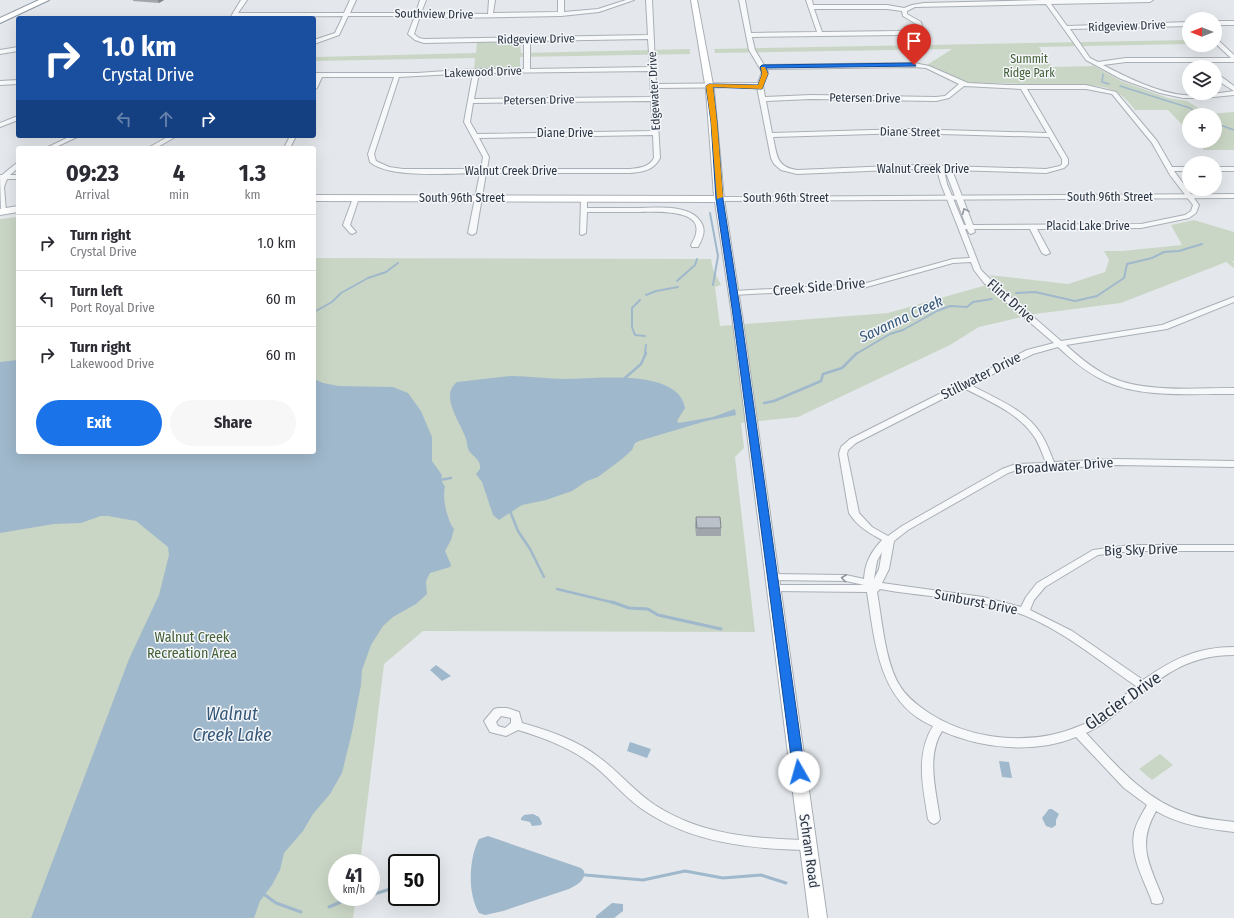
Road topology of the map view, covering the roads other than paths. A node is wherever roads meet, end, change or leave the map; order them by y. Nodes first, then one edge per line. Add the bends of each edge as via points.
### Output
1 (30, 0) edge
2 (45, 0) edge
3 (244, 0) edge
4 (353, 0) edge
5 (423, 0) edge
6 (492, 0) edge
7 (561, 0) edge
8 (631, 0) edge
9 (649, 0) edge
10 (694, 0) edge
11 (742, 0) edge
12 (809, 0) edge
13 (1150, 0) edge
14 (972, 2) edge
15 (1047, 2) edge
16 (812, 7) junction
17 (906, 10) junction
18 (0, 14) edge
19 (347, 14) junction
20 (417, 14) junction
21 (561, 14) junction
22 (490, 15) junction
23 (234, 16) edge
24 (0, 21) edge
25 (1222, 23) edge
26 (1234, 23) edge
27 (1182, 24) edge
28 (1065, 28) junction
29 (820, 33) junction
30 (749, 35) junction
31 (651, 37) junction
32 (527, 39) junction
33 (316, 42) edge
34 (1222, 47) edge
35 (16, 49) edge
36 (0, 52) edge
37 (1234, 59) edge
38 (1218, 60) edge
39 (1182, 61) edge
40 (1096, 64) junction
41 (762, 67) junction
42 (653, 69) junction
43 (527, 70) junction
44 (476, 71) junction
45 (317, 75) edge
46 (397, 75) junction
47 (1222, 81) edge
48 (16, 82) edge
49 (0, 83) edge
50 (963, 84) junction
51 (654, 86) junction
52 (709, 86) junction
53 (760, 86) junction
54 (1023, 87) junction
55 (1234, 89) edge
56 (1234, 93) edge
57 (762, 99) junction
58 (654, 100) junction
59 (471, 101) junction
60 (16, 119) edge
61 (0, 125) edge
62 (656, 134) junction
63 (769, 135) junction
64 (1051, 135) junction
65 (475, 136) junction
66 (72, 138) edge
67 (170, 138) edge
68 (54, 146) edge
69 (155, 146) edge
70 (16, 166) edge
71 (940, 168) junction
72 (948, 168) junction
73 (1170, 169) junction
74 (1182, 169) edge
75 (1222, 169) edge
76 (1234, 169) edge
77 (639, 170) joint
78 (483, 171) junction
79 (16, 177) edge
80 (1, 178) edge
81 (1234, 196) edge
82 (1189, 197) junction
83 (316, 198) edge
84 (356, 198) junction
85 (478, 198) junction
86 (584, 198) junction
87 (949, 198) junction
88 (959, 198) junction
89 (719, 199) junction
90 (16, 209) edge
91 (583, 210) junction
92 (1, 211) edge
93 (1032, 226) junction
94 (962, 227) junction
95 (970, 227) junction
96 (352, 232) dead end
97 (472, 233) dead end
98 (582, 233) dead end
99 (695, 245) dead end
100 (1046, 253) dead end
101 (972, 256) junction
102 (734, 293) junction
103 (1234, 299) edge
104 (1060, 344) junction
105 (963, 384) junction
106 (1234, 391) edge
107 (1234, 464) edge
108 (1051, 465) junction
109 (889, 540) junction
110 (1234, 548) edge
111 (773, 582) junction
112 (874, 587) junction
113 (1024, 611) junction
114 (1234, 651) edge
115 (1144, 686) junction
116 (516, 725) dead end
117 (940, 725) junction
118 (1078, 732) junction
119 (1154, 804) junction
120 (934, 819) dead end
121 (1234, 827) edge
122 (808, 845) junction
123 (1157, 899) dead end
124 (818, 918) edge

1 - 18 highway
2 - 24 highway
3 - 23 street
4 - 19 street
5 - 20 street
6 - 22 street
7 - 21 street
8 - 21 street, Southview Drive via 599,10
9 - 31 street, Edgewater Drive
10 - 52 main road, Schram Road
11 - 30 street
12 - 16 street
13 - 15 street
14 - 15 street
14 - 17 street via 919,6
15 - 28 street
16 - 17 street via 887,7
16 - 29 street
17 - 29 street via 905,15 919,25 912,31
19 - 20 street, Southview Drive
19 - 23 street, Southview Drive
19 - 33 street via 337,34
20 - 22 street, Southview Drive
20 - 32 street, Ridgeview Drive via 410,34 420,40
21 - 22 street, Southview Drive
25 - 26 street
27 - 28 street, Ridgeview Drive
28 - 40 street via 1086,57
29 - 30 street
30 - 41 street via 752,50
31 - 32 street, Ridgeview Drive
31 - 42 street, Edgewater Drive
32 - 43 street
34 - 37 street
35 - 36 street
37 - 38 street
39 - 40 street via 1126,60
40 - 56 street via 1122,78 1176,97
41 - 50 street via 914,65 927,67
41 - 53 street via 765,74
42 - 43 street, Lakewood Drive
42 - 51 street, Edgewater Drive
43 - 44 street, Lakewood Drive
44 - 46 street, Lakewood Drive
44 - 59 street
45 - 46 street, Lakewood Drive
46 - 78 street, Walnut Creek Drive via 370,158 375,164 397,171
47 - 55 street
48 - 49 street
50 - 54 street
50 - 57 street, Petersen Drive via 948,97 936,99 811,96
51 - 52 street
51 - 58 street, Edgewater Drive
52 - 53 street
52 - 89 main road, Schram Road
53 - 57 street
54 - 64 street
54 - 73 street via 1086,87 1114,93 1155,142
57 - 63 street
58 - 59 street, Petersen Drive
58 - 62 street, Edgewater Drive
59 - 65 street via 467,122
60 - 61 street
62 - 65 street, Diane Drive
62 - 77 street, Edgewater Drive via 657,161 650,167
63 - 64 street, Diane Street via 906,131
63 - 71 street, Walnut Creek Drive via 776,161 784,168 807,172
64 - 72 street, Walnut Creek Drive via 1065,159 1062,167 1046,171
65 - 78 street via 486,156
66 - 68 street
67 - 69 street
70 - 80 street
71 - 72 street, Walnut Creek Drive
71 - 87 street, Flint Drive
72 - 88 street
73 - 74 street
73 - 82 street
75 - 76 street
77 - 78 street, Walnut Creek Drive
78 - 85 street
79 - 80 street
80 - 92 street
81 - 82 street, South 96th Street
82 - 88 street, South 96th Street
82 - 93 street, Placid Lake Drive via 1196,205 1194,212 1187,217 1141,226
83 - 84 main road, South 96th Street
84 - 85 main road, South 96th Street
84 - 96 street via 346,225
85 - 86 main road, South 96th Street
85 - 97 street
86 - 89 main road, South 96th Street
86 - 91 street
87 - 88 street, South 96th Street
87 - 89 street, South 96th Street
87 - 94 street, Flint Drive
95 -> 88 street
89 - 102 main road, Schram Road
90 - 92 main road
91 - 98 street
91 - 99 street via 683,212 699,222 700,239
93 - 95 street, Placid Lake Drive
93 - 100 street
94 - 95 street, Placid Lake Drive
94 - 101 street, Flint Drive
95 - 101 street
101 - 102 street, Creek Side Drive via 863,286
101 - 104 street, Flint Drive via 982,275
102 - 111 main road, Schram Road
103 - 104 street, Stillwater Drive via 1164,327
104 - 105 street, Stillwater Drive via 1024,354
104 - 106 street, Flint Drive via 1093,372 1126,386 1162,391
105 - 108 street via 1013,412 1030,426 1041,441
105 - 109 street, Stillwater Drive via 853,441 844,449 843,461 854,513 862,523
107 - 108 street, Broadwater Drive via 1128,462
108 - 109 street, Broadwater Drive via 1023,466 1005,471 905,528
109 - 112 street via 883,571
109 - 112 street, Broadwater Drive via 877,550 868,568
110 - 113 street, Big Sky Drive via 1131,548 1096,552 1041,585
111 - 112 street, Sunburst Drive
111 - 122 main road, Schram Road
112 - 113 street, Sunburst Drive via 983,600
112 - 117 street, Glacier Drive via 886,662 892,680 912,706
113 - 115 street, Sunburst Drive via 1068,634
114 - 115 street, Glacier Drive via 1208,652 1192,657 1169,668
115 - 118 street, Glacier Drive via 1096,722
116 - 122 street via 551,736 579,749 608,771 640,801 692,829 737,842 760,845
117 - 118 street, Glacier Drive via 965,734 1002,742 1039,740
117 - 120 street via 930,742 928,755
118 - 119 street via 1130,787
119 - 121 street via 1197,822
119 - 123 street via 1143,824 1140,841 1144,864
122 - 124 main road, Schram Road

